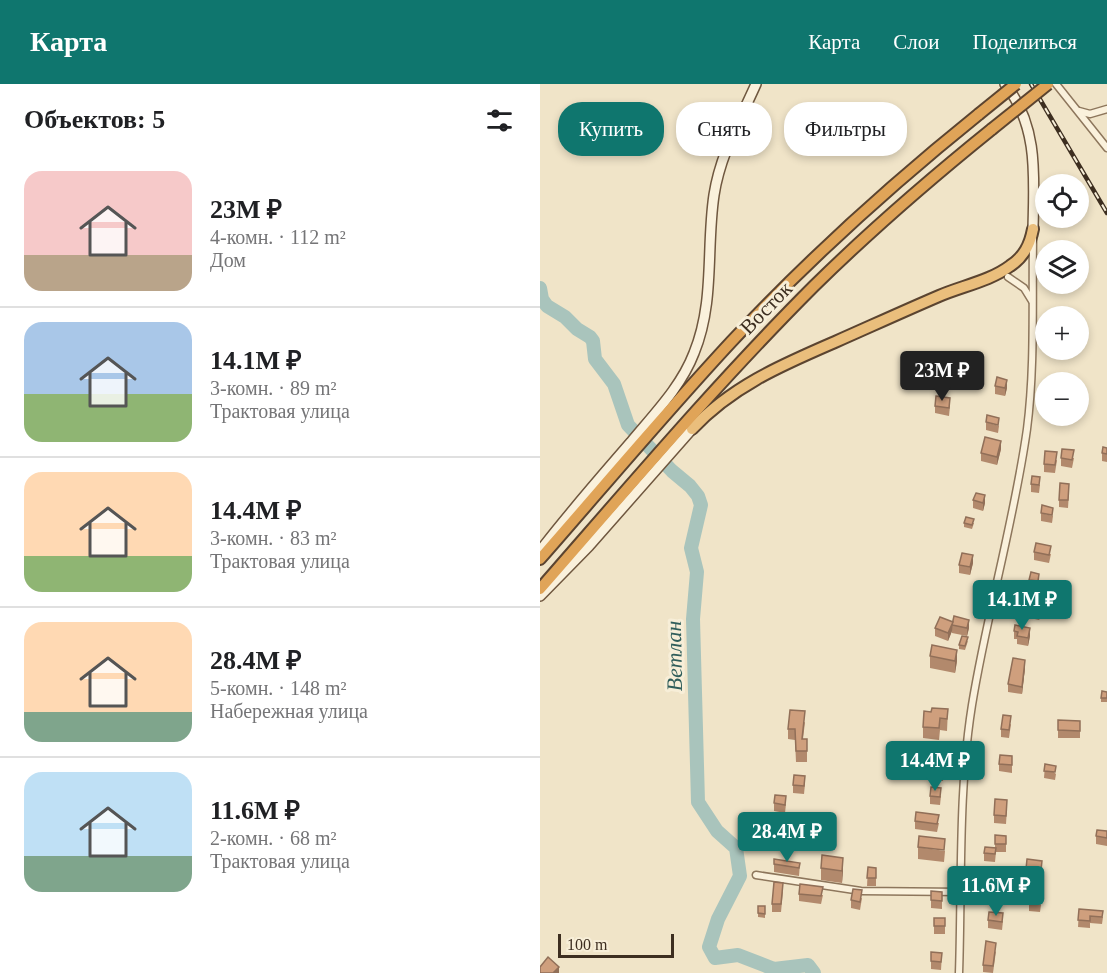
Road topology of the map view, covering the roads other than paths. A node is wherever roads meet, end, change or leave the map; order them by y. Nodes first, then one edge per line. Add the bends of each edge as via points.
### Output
1 (756, 84) edge
2 (1005, 84) edge
3 (1016, 84) edge
4 (1048, 84) edge
5 (1056, 84) edge
6 (1107, 109) edge
7 (1078, 111) junction
8 (1107, 148) edge
9 (1033, 229) junction
10 (1008, 277) dead end
11 (1032, 303) junction
12 (667, 407) junction
13 (688, 426) junction
14 (616, 466) junction
15 (637, 484) junction
16 (540, 551) edge
17 (540, 559) edge
18 (540, 589) edge
19 (540, 596) edge
20 (756, 875) dead end
21 (962, 892) junction
22 (959, 973) edge

1 - 12 main road via 726,148 716,186 703,327
2 - 9 main road via 1023,112 1032,143
3 - 12 highway, Восток, bridge via 908,172 801,271
4 - 13 highway, Восток, bridge via 852,249 774,326
5 - 7 street
6 - 7 street via 1090,114
7 - 8 street
9 - 11 street
9 - 13 highway via 1025,252 1003,271 770,370
10 - 11 street via 1024,288
11 - 21 street via 1027,427 972,706 964,793
12 - 14 highway, Восток
13 - 15 highway, Восток
14 - 16 main road
14 - 17 highway, Восток
15 - 18 highway, Восток
15 - 19 main road via 589,546
20 - 21 street via 861,891
21 - 22 street

